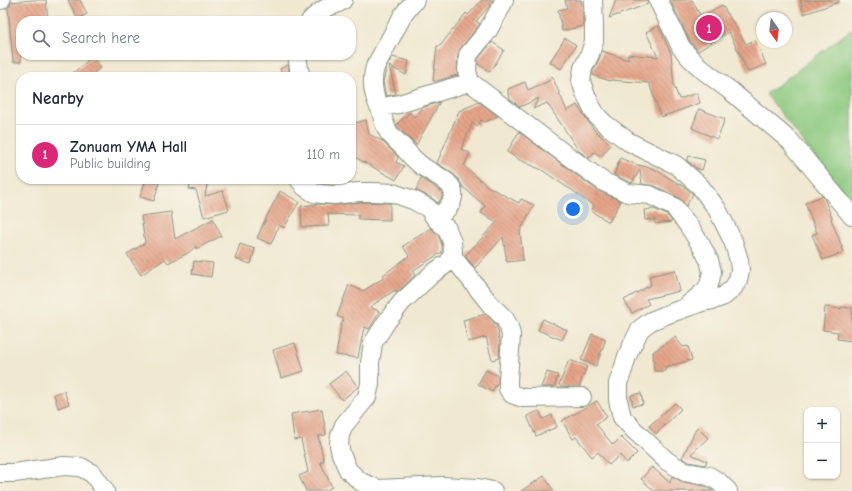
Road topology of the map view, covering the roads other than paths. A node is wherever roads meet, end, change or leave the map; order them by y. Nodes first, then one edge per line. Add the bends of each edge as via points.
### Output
1 (343, 0) edge
2 (415, 0) edge
3 (504, 0) edge
4 (593, 0) edge
5 (658, 0) edge
6 (314, 16) edge
7 (298, 60) edge
8 (300, 72) edge
9 (470, 82) junction
10 (380, 107) junction
11 (303, 184) edge
12 (852, 216) edge
13 (436, 219) junction
14 (452, 256) junction
15 (682, 309) junction
16 (582, 397) dead end
17 (0, 472) edge
18 (105, 491) edge
19 (493, 491) edge
20 (728, 491) edge

1 - 6 street
2 - 10 street via 403,15 375,67 373,87
3 - 9 street via 487,32 468,55 467,71
4 - 15 street via 594,41 583,68 581,81 590,104 605,124 629,142 676,165 700,186 717,209 739,260 738,280 724,296
5 - 12 street via 681,47 690,58 790,141
7 - 8 street
9 - 10 street via 399,104
9 - 15 street via 604,182 628,193 650,195 674,207 701,246 712,272 705,291
10 - 13 street via 389,133 420,165 449,184 453,196 451,203
11 - 13 street via 322,194 393,193 428,208
13 - 14 street via 447,229 452,242
14 - 16 street via 509,327 511,335 508,389 512,394 523,398
14 - 19 street via 449,262 402,302 373,343 367,397 344,425 339,445 348,470 361,482 378,489 442,486
15 - 20 street via 651,321 640,329 618,382 618,400 622,417 667,461 685,472 709,476
17 - 18 street via 14,473 81,466 93,474

